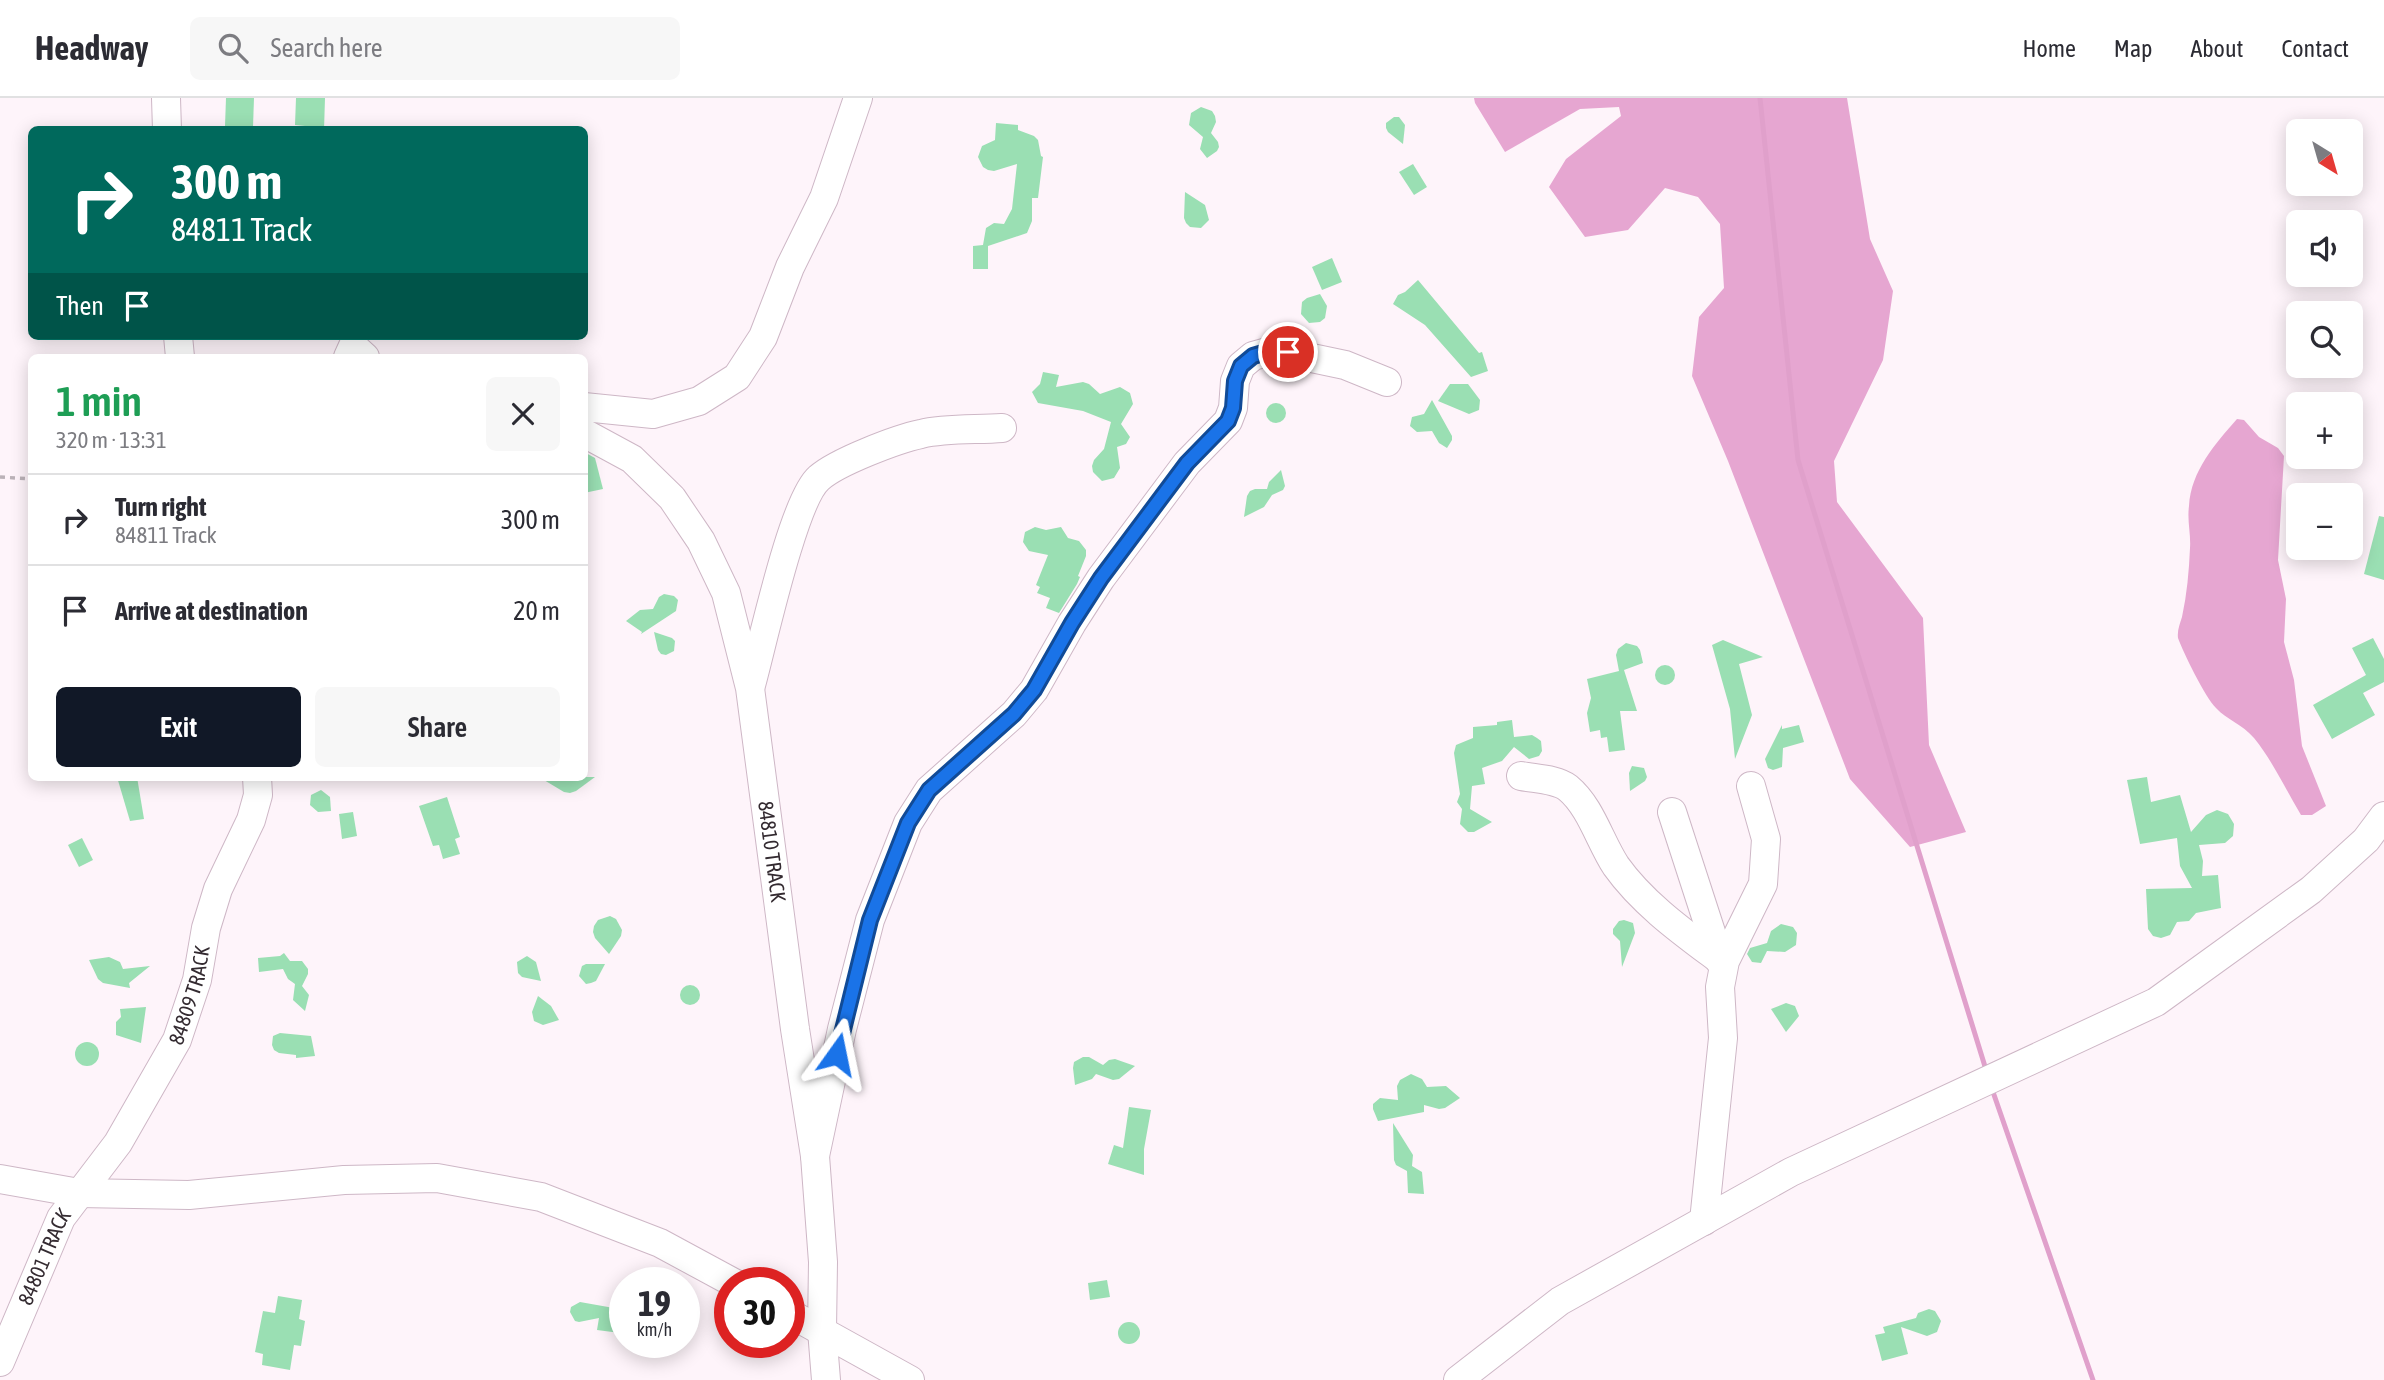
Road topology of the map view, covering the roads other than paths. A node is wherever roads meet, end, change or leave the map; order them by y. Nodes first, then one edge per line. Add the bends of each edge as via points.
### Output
1 (166, 98) edge
2 (858, 98) edge
3 (167, 126) edge
4 (1387, 382) dead end
5 (588, 407) edge
6 (1002, 428) dead end
7 (588, 435) edge
8 (750, 688) junction
9 (1521, 776) dead end
10 (257, 781) edge
11 (1751, 786) dead end
12 (1672, 812) dead end
13 (2384, 816) edge
14 (1722, 965) junction
15 (815, 1156) junction
16 (0, 1179) edge
17 (79, 1193) junction
18 (1704, 1221) junction
19 (714, 1272) edge
20 (805, 1321) edge
21 (822, 1330) junction
22 (0, 1362) edge
23 (826, 1380) edge
24 (910, 1380) edge
25 (1458, 1380) edge

1 - 3 street
2 - 5 street via 824,198 763,337 737,377 699,401 653,414
4 - 15 street via 1345,365 1288,352 1253,356 1241,366 1228,421 1187,463 1101,578 1034,690 1014,714 929,790 908,823 870,920
6 - 8 street via 923,433 838,465 817,479 804,499
7 - 8 street, 84810 TRACK via 632,459 672,498 701,541 726,593
8 - 15 street, 84810 TRACK
9 - 14 street via 1560,783 1576,796 1605,849 1636,891
10 - 17 street, 84809 TRACK via 251,820 218,889 198,980 177,1040 118,1143
11 - 14 street via 1766,839 1763,884
12 - 14 street
13 - 18 street via 2366,841 2311,890 2155,1002 1791,1172
14 - 18 street via 1723,1038
15 - 21 street, 84810 TRACK via 823,1262
16 - 17 street
17 - 19 street via 189,1195 344,1180 437,1178 541,1197 660,1243
17 - 22 street, 84801 TRACK via 61,1218
18 - 25 street via 1560,1301
20 - 21 street
21 - 23 street, 84810 TRACK
21 - 24 street

